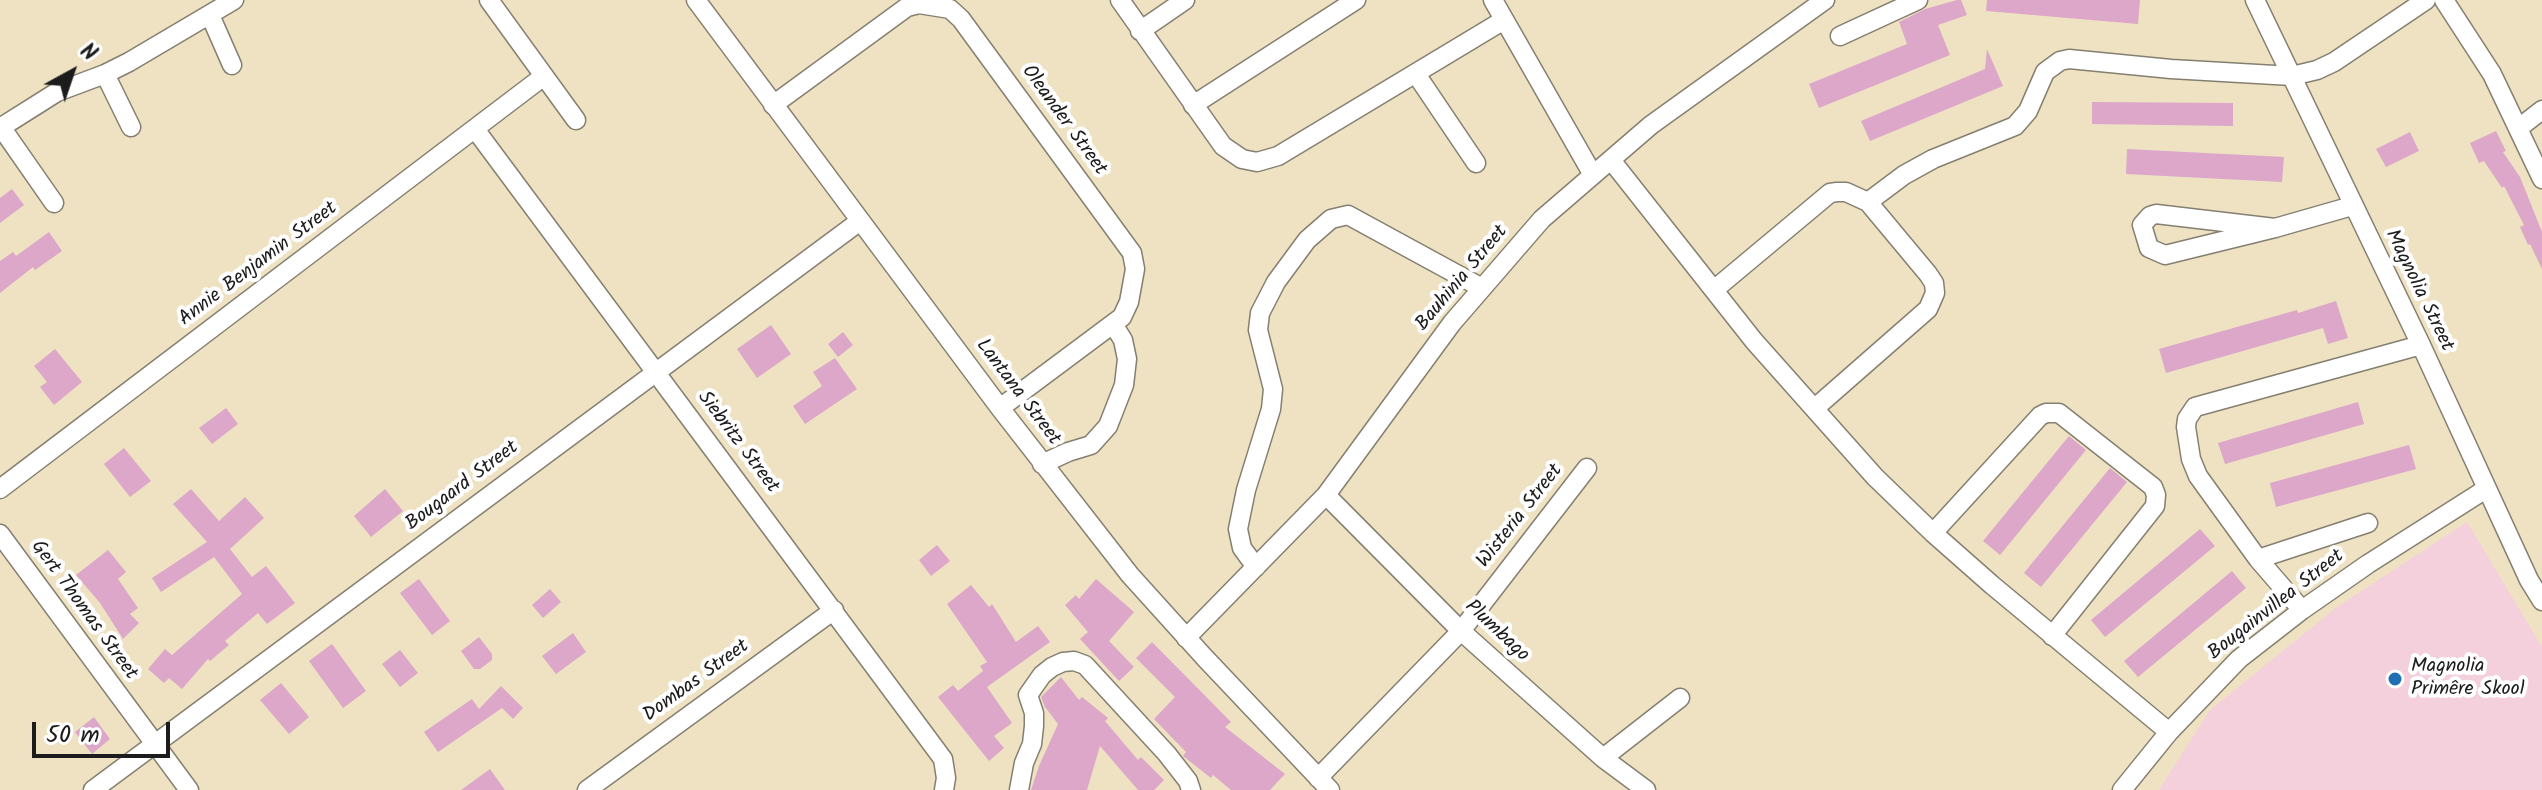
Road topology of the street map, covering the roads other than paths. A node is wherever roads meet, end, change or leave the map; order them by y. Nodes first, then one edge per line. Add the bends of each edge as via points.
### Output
1 (234, 0) edge
2 (489, 0) edge
3 (1120, 0) edge
4 (1185, 0) edge
5 (1356, 0) edge
6 (1493, 0) edge
7 (1825, 0) edge
8 (1918, 0) edge
9 (2255, 0) edge
10 (2426, 0) edge
11 (2444, 0) edge
12 (700, 2) edge
13 (210, 15) junction
14 (1504, 20) junction
15 (1140, 31) junction
16 (1840, 36) dead end
17 (232, 65) dead end
18 (105, 74) junction
19 (1416, 74) junction
20 (544, 76) junction
21 (2292, 76) junction
22 (773, 105) junction
23 (1193, 105) junction
24 (2542, 110) edge
25 (576, 120) dead end
26 (0, 127) edge
27 (131, 127) dead end
28 (2520, 127) junction
29 (475, 129) junction
30 (1611, 160) junction
31 (1476, 163) dead end
32 (1593, 175) junction
33 (2542, 179) edge
34 (1868, 202) junction
35 (54, 203) dead end
36 (2352, 206) junction
37 (860, 221) junction
38 (2275, 228) junction
39 (1482, 288) junction
40 (1715, 289) junction
41 (1113, 324) junction
42 (2421, 345) junction
43 (656, 371) junction
44 (1000, 408) junction
45 (1815, 408) junction
46 (1042, 464) junction
47 (1587, 468) dead end
48 (0, 489) edge
49 (2486, 489) junction
50 (1326, 495) junction
51 (2368, 523) dead end
52 (1933, 533) junction
53 (0, 534) edge
54 (2258, 559) junction
55 (1256, 567) junction
56 (2542, 601) edge
57 (834, 610) junction
58 (2302, 610) junction
59 (1461, 631) junction
60 (2052, 636) junction
61 (1186, 638) junction
62 (1680, 698) dead end
63 (2169, 732) junction
64 (154, 744) junction
65 (1603, 758) junction
66 (1325, 786) edge
67 (93, 790) edge
68 (189, 790) edge
69 (587, 790) edge
70 (944, 790) edge
71 (1019, 790) edge
72 (1191, 790) edge
73 (1646, 790) edge
74 (2122, 790) edge

1 - 13 street
2 - 20 street
3 - 15 street
4 - 15 street
5 - 23 street
6 - 14 street
7 - 30 street, Bauhinia Street via 1651,125
8 - 16 street
9 - 21 street, Magnolia Street
10 - 21 street via 2334,62
11 - 28 street
12 - 22 street, Lantana Street
13 - 17 street
13 - 18 street
14 - 19 street
14 - 32 street
15 - 23 street
18 - 26 street via 57,92
18 - 27 street
19 - 23 street via 1278,156 1257,162 1223,146
19 - 31 street
20 - 25 street
20 - 29 street, Annie Benjamin Street
21 - 34 street via 2060,61 2045,72 2028,111 2015,126 1933,159
21 - 36 street, Magnolia Street
22 - 37 street, Lantana Street
22 - 41 street, Oleander Street via 907,7 950,9 1132,253 1129,302
24 - 28 street
26 - 35 street
28 - 33 street
29 - 43 street, Siebritz Street
29 - 48 street, Annie Benjamin Street
30 - 32 street, Bauhinia Street
30 - 40 street
32 - 39 street, Bauhinia Street via 1542,219
34 - 40 street via 1846,192 1830,193
34 - 45 street via 1934,283 1933,302
36 - 38 street
36 - 42 street, Magnolia Street
37 - 43 street, Bougaard Street
37 - 44 street, Lantana Street
38 - 38 street via 2165,255 2149,248 2142,225 2156,214
39 - 50 street, Bauhinia Street
39 - 55 street via 1348,215 1331,219 1307,240 1260,313 1260,341 1273,389 1271,409 1238,529 1242,548
40 - 45 street
41 - 44 street, Oleander Street
41 - 46 street via 1127,359 1124,385 1108,426 1091,445
42 - 49 street, Magnolia Street
42 - 54 street via 2191,412 2186,427 2198,476
43 - 57 street, Siebritz Street
43 - 64 street, Bougaard Street
44 - 46 street, Lantana Street
45 - 52 street
46 - 61 street, Lantana Street
47 - 59 street, Wisteria Street
49 - 56 street, Magnolia Street
49 - 58 street, Bougainvillea Street
50 - 55 street, Bauhinia Street
50 - 59 street, Plumbago
51 - 54 street
52 - 60 street
52 - 60 street via 2046,413 2059,413 2153,487 2155,506
53 - 64 street, Gert Thomas Street
54 - 58 street
55 - 61 street, Bauhinia Street
57 - 69 street, Dombas Street
57 - 70 street, Siebritz Street via 943,759
58 - 63 street, Bougainvillea Street via 2239,659
59 - 65 street, Plumbago
59 - 66 street, Wisteria Street
60 - 63 street
61 - 66 street, Lantana Street
62 - 65 street
63 - 74 street, Bougainvillea Street
64 - 67 street, Bougaard Street
64 - 68 street, Gert Thomas Street
65 - 73 street, Plumbago
71 - 72 street via 1034,726 1028,695 1052,667 1074,661 1085,665 1167,754

